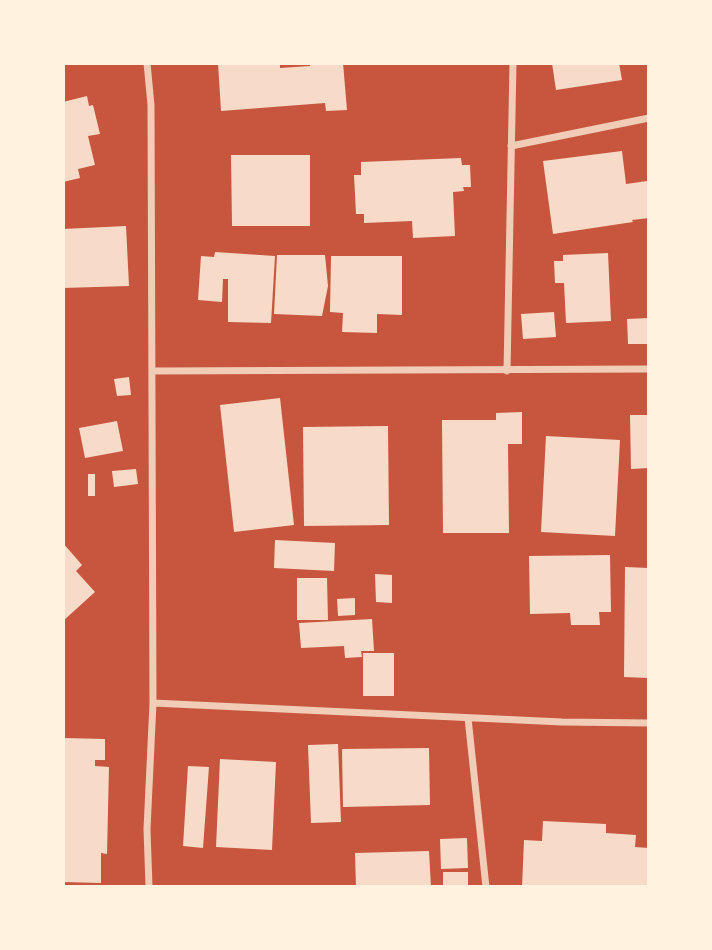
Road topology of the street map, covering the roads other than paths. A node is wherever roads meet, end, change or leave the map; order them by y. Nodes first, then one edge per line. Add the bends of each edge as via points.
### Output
1 (147, 63) edge
2 (513, 63) edge
3 (649, 118) edge
4 (511, 146) junction
5 (649, 369) edge
6 (152, 371) junction
7 (507, 371) junction
8 (153, 703) junction
9 (468, 718) junction
10 (649, 723) edge
11 (149, 887) edge
12 (486, 887) edge

1 - 6 street
2 - 4 street
3 - 4 street
4 - 7 street
5 - 7 street
6 - 7 street
6 - 8 street
8 - 9 street
8 - 11 street
9 - 10 street
9 - 12 street

